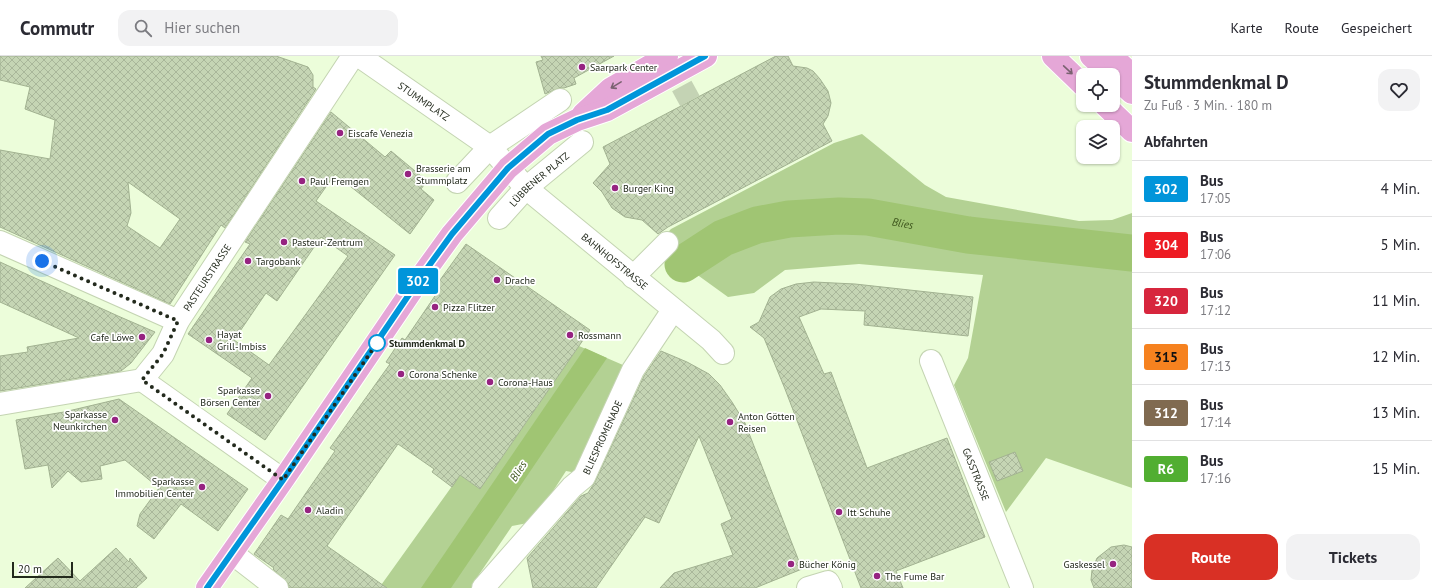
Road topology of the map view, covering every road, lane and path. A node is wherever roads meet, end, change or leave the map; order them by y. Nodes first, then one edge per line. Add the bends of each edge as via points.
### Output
1 (353, 56) edge
2 (358, 56) edge
3 (667, 56) edge
4 (706, 56) edge
5 (1053, 56) edge
6 (1091, 56) edge
7 (1112, 56) edge
8 (1104, 68) edge
9 (1132, 75) edge
10 (1076, 77) edge
11 (1120, 82) edge
12 (1132, 93) edge
13 (560, 100) dead end
14 (1112, 112) edge
15 (577, 120) junction
16 (1132, 131) edge
17 (582, 142) dead end
18 (490, 147) junction
19 (508, 168) junction
20 (457, 182) dead end
21 (526, 188) junction
22 (499, 218) dead end
23 (0, 242) edge
24 (667, 243) dead end
25 (633, 277) junction
26 (673, 310) junction
27 (178, 321) junction
28 (722, 353) dead end
29 (931, 361) dead end
30 (142, 380) junction
31 (0, 404) edge
32 (283, 480) junction
33 (232, 553) junction
34 (830, 585) edge
35 (207, 588) edge
36 (277, 588) edge
37 (483, 588) edge
38 (808, 588) edge
39 (1022, 588) edge

1 - 27 street, PASTEURSTRASSE
2 - 18 street, STUMMPLATZ
3 -> 15 main road via 610,89
4 - 15 main road via 607,110
5 -> 10 main road
6 - 8 main road
7 - 9 main road
11 - 12 main road
13 - 18 street
14 - 16 main road
15 - 19 main road via 548,134
17 - 21 street, LÜBBENER PLATZ
18 - 19 street, STUMMPLATZ
18 - 20 street
19 - 21 street, BAHNHOFSTRASSE
19 - 32 main road via 452,234 423,274
21 - 22 street, LÜBBENER PLATZ
21 - 25 street, BAHNHOFSTRASSE
23 - 27 street
24 - 25 street
25 - 26 street, BAHNHOFSTRASSE
26 - 28 street, BAHNHOFSTRASSE via 711,340
26 - 37 street, BLIESPROMENADE via 633,370 584,477 572,487
27 - 30 street, PASTEURSTRASSE via 163,354
29 - 39 street, GASSTRASSE
30 - 31 street
30 - 32 street
32 - 33 main road
33 - 35 main road
33 - 36 street
34 - 38 street

